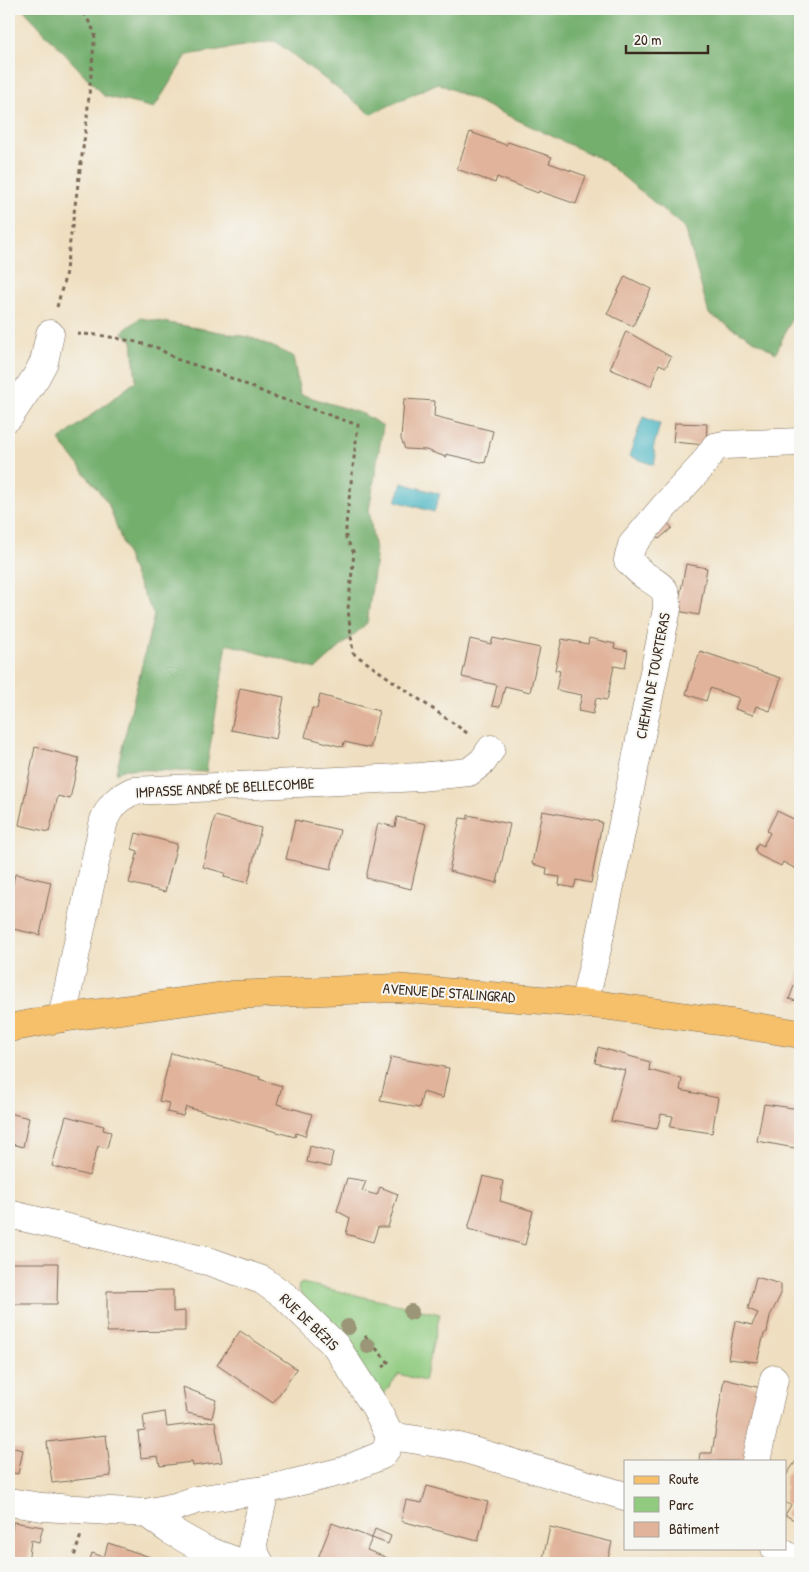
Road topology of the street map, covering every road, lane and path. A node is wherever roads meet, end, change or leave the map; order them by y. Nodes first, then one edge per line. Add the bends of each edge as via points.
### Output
1 (82, 9) edge
2 (50, 334) junction
3 (9, 417) edge
4 (800, 442) edge
5 (491, 749) joint
6 (584, 1004) junction
7 (62, 1018) junction
8 (9, 1028) edge
9 (800, 1034) edge
10 (9, 1214) edge
11 (364, 1335) dead end
12 (389, 1363) dead end
13 (774, 1379) dead end
14 (390, 1436) junction
15 (756, 1460) edge
16 (265, 1490) junction
17 (624, 1496) edge
18 (9, 1502) edge
19 (146, 1513) junction
20 (778, 1550) edge
21 (241, 1563) edge
22 (260, 1563) edge
23 (799, 1563) edge

1 - 2 path via 95,33 86,126 65,277
2 - 3 street via 44,362
2 - 5 path via 99,335 132,340 268,394 358,425 346,524 346,538 354,554 348,609 353,654
4 - 6 street, CHEMIN DE TOURTERAS via 715,447 632,545 628,560 658,583 666,594 667,609
5 - 7 street, IMPASSE ANDRÉ DE BELLECOMBE via 483,761 469,772 133,792 118,798 104,820
6 - 7 main road, AVENUE DE STALINGRAD via 395,988 231,995
6 - 9 main road, AVENUE DE STALINGRAD
7 - 8 main road, AVENUE DE STALINGRAD
10 - 14 street, RUE DE BÉZIS via 211,1262 262,1280 286,1297 336,1346
11 - 12 path
13 - 15 street
14 - 16 street via 382,1455 344,1471
14 - 17 street via 452,1445
16 - 19 street via 196,1500
16 - 22 street via 253,1544
18 - 19 street
19 - 21 street via 205,1550
20 - 23 street

